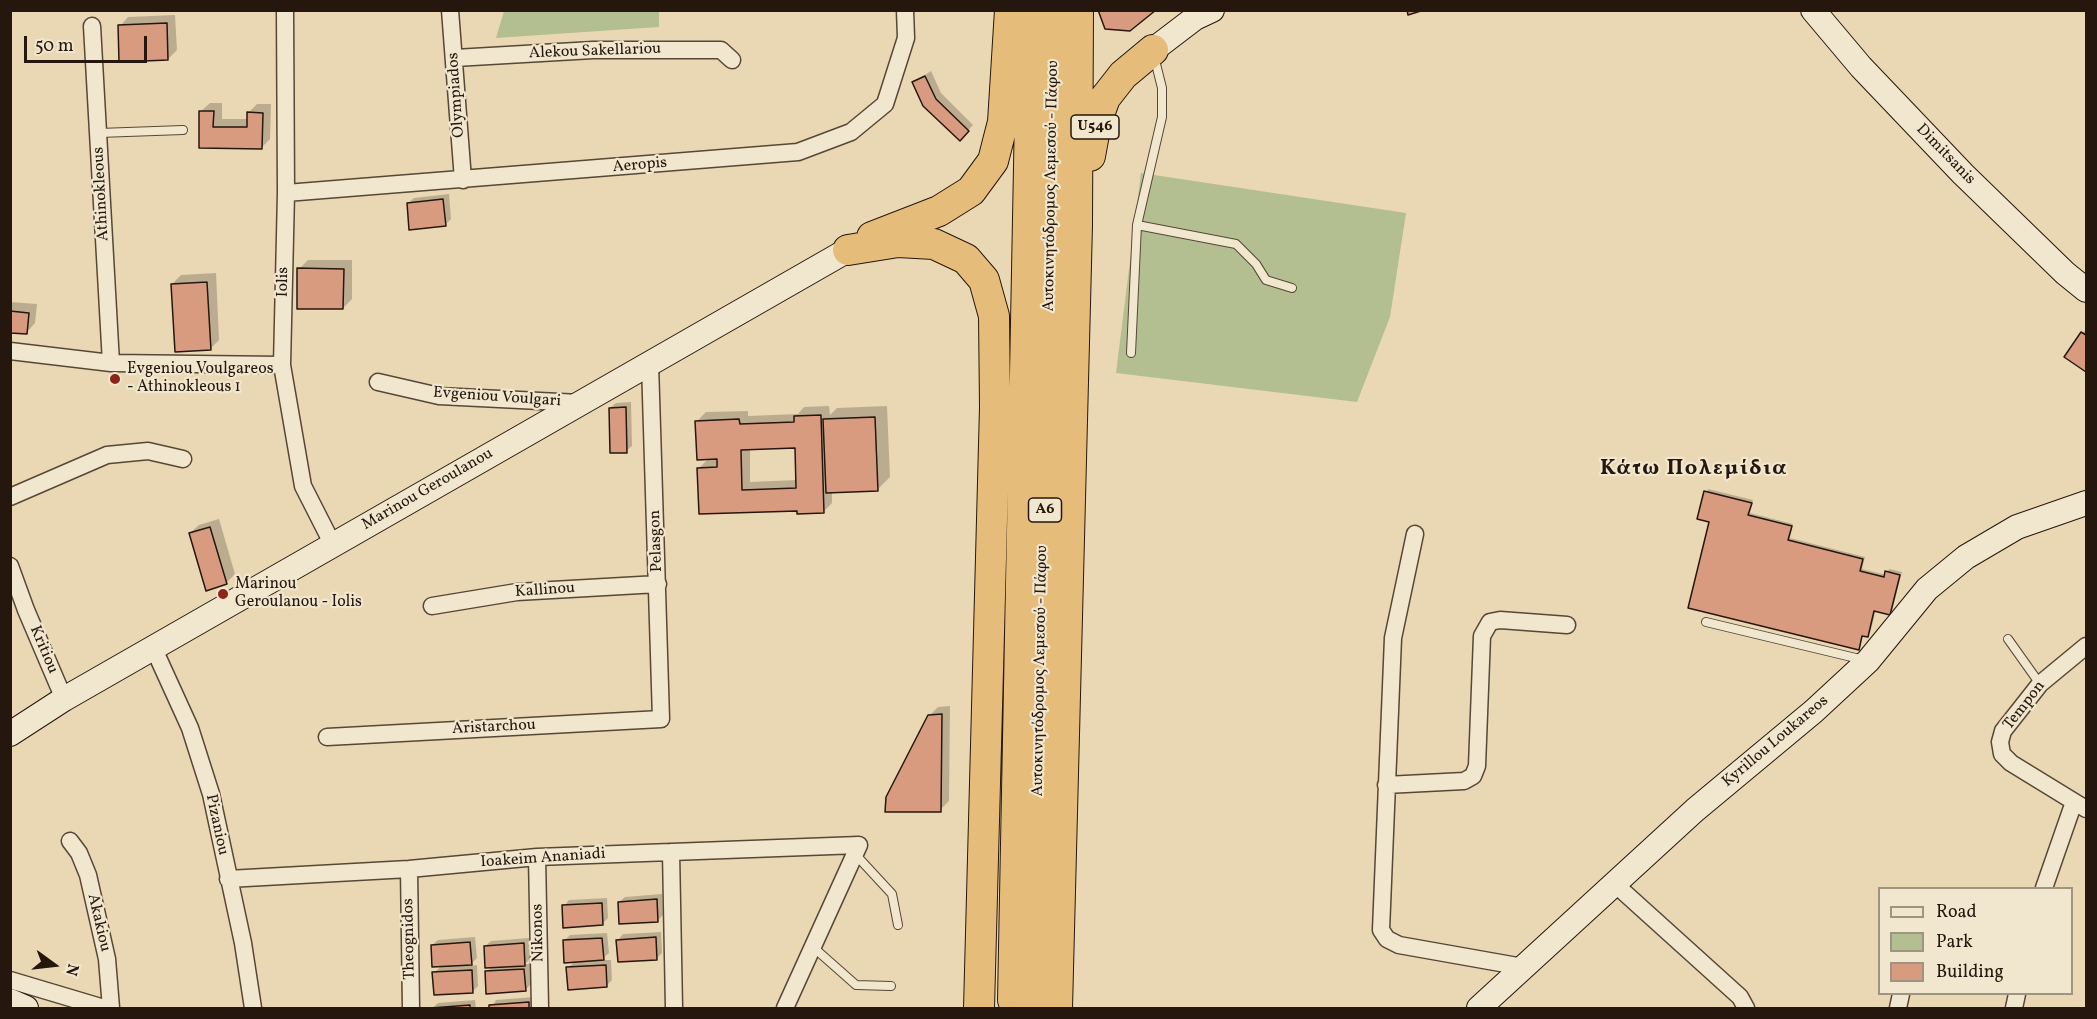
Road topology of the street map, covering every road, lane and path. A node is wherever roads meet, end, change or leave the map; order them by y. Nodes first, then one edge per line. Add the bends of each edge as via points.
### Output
1 (285, 10) edge
2 (450, 10) edge
3 (905, 10) edge
4 (1010, 10) edge
5 (1032, 10) edge
6 (1056, 10) edge
7 (1077, 10) edge
8 (1212, 10) edge
9 (1813, 10) edge
10 (92, 26) dead end
11 (1153, 50) junction
12 (455, 58) junction
13 (732, 60) dead end
14 (1029, 69) junction
15 (183, 130) dead end
16 (99, 133) junction
17 (463, 180) junction
18 (286, 193) junction
19 (1077, 225) junction
20 (1137, 225) junction
21 (848, 250) junction
22 (1292, 288) dead end
23 (2086, 290) edge
24 (10, 351) edge
25 (1131, 353) dead end
26 (111, 363) junction
27 (650, 364) junction
28 (282, 365) junction
29 (378, 382) dead end
30 (581, 403) junction
31 (995, 407) junction
32 (183, 459) dead end
33 (10, 497) edge
34 (2086, 503) edge
35 (1415, 534) dead end
36 (333, 545) junction
37 (10, 566) edge
38 (658, 584) junction
39 (432, 606) dead end
40 (18, 612) edge
41 (1706, 622) dead end
42 (1567, 625) dead end
43 (2008, 639) dead end
44 (2086, 646) edge
45 (154, 649) junction
46 (1868, 660) junction
47 (2040, 684) junction
48 (64, 699) junction
49 (661, 719) joint
50 (10, 734) edge
51 (327, 737) dead end
52 (1386, 785) junction
53 (2080, 805) edge
54 (70, 841) dead end
55 (857, 849) junction
56 (670, 852) junction
57 (537, 857) junction
58 (409, 869) junction
59 (228, 879) junction
60 (1616, 885) junction
61 (2044, 887) edge
62 (898, 926) dead end
63 (813, 947) junction
64 (1524, 967) junction
65 (10, 980) edge
66 (891, 986) dead end
67 (10, 1001) edge
68 (26, 1008) edge
69 (104, 1008) edge
70 (111, 1008) edge
71 (253, 1008) edge
72 (411, 1008) edge
73 (540, 1008) edge
74 (674, 1008) edge
75 (785, 1008) edge
76 (979, 1008) edge
77 (1012, 1008) edge
78 (1033, 1008) edge
79 (1057, 1008) edge
80 (1479, 1008) edge
81 (1746, 1008) edge

1 - 18 street, Iolis
2 - 12 street, Olympiados
3 - 17 street, Aeropis via 906,38 885,104 850,132 798,153
4 - 21 highway via 1003,122 993,161 972,191
5 - 14 highway, Αυτοκινητόδρομος Λεμεσού - Πάφου / A6
6 - 78 highway, Αυτοκινητόδρομος Λεμεσού - Πάφου / A6
7 - 19 highway
8 - 11 street, U546
9 - 23 street, Dimitsanis via 1963,174
10 - 16 street, Athinokleous
11 - 19 highway, U546 via 1123,75 1105,98 1096,123
11 - 20 lane via 1162,88 1161,117
12 - 13 street, Alekou Sakellariou via 592,50 720,50
12 - 17 street, Olympiados
14 - 31 highway via 1011,212
14 - 77 highway, Αυτοκινητόδρομος Λεμεσού - Πάφου / A6
15 - 16 lane
16 - 26 street, Athinokleous
17 - 18 street, Aeropis
18 - 28 street, Iolis
19 - 79 highway
20 - 22 lane via 1236,244 1266,280
20 - 25 lane
21 - 27 street, Marinou Geroulanou
21 - 31 highway via 898,242 934,244 966,259 984,280 994,316
24 - 26 street
26 - 28 street
27 - 30 street, Marinou Geroulanou
27 - 38 street, Pelasgon
28 - 36 street, Iolis via 303,486
29 - 30 street, Evgeniou Voulgari via 439,396
30 - 36 street, Marinou Geroulanou
31 - 76 highway
32 - 33 street via 147,451 107,455
34 - 46 street, Kyrillou Loukareos via 2017,527 1966,557 1927,590
35 - 52 street via 1393,638
36 - 45 street, Marinou Geroulanou
37 - 40 street, Kritiou
38 - 39 street, Kallinou via 518,592
38 - 49 street, Pelasgon
40 - 48 street, Kritiou
41 - 46 lane
42 - 52 street via 1491,622 1482,636 1477,766 1473,776 1464,781
43 - 47 lane
44 - 47 street, Tempon
45 - 48 street, Marinou Geroulanou
45 - 59 street, Pizaniou via 190,728 210,794
46 - 60 street, Kyrillou Loukareos via 1814,711 1695,810
47 - 53 street, Tempon via 2004,731 2000,742 2002,754 2011,764
48 - 50 street, Marinou Geroulanou
49 - 51 street, Aristarchou
52 - 64 street via 1381,930 1387,939 1399,945
53 - 61 street
54 - 70 street, Akakiou via 88,875 107,959
55 - 56 street, Ioakeim Ananiadi
55 - 62 lane via 892,894
55 - 63 street
56 - 57 street, Ioakeim Ananiadi
56 - 74 street
57 - 58 street, Ioakeim Ananiadi
57 - 73 street, Nikonos
58 - 59 street, Ioakeim Ananiadi
58 - 72 street, Theognidos
59 - 71 street, Pizaniou
60 - 64 street, Kyrillou Loukareos
60 - 81 street via 1740,997
63 - 66 lane via 856,985
63 - 75 street
64 - 80 street, Kyrillou Loukareos
65 - 69 street
67 - 68 street

